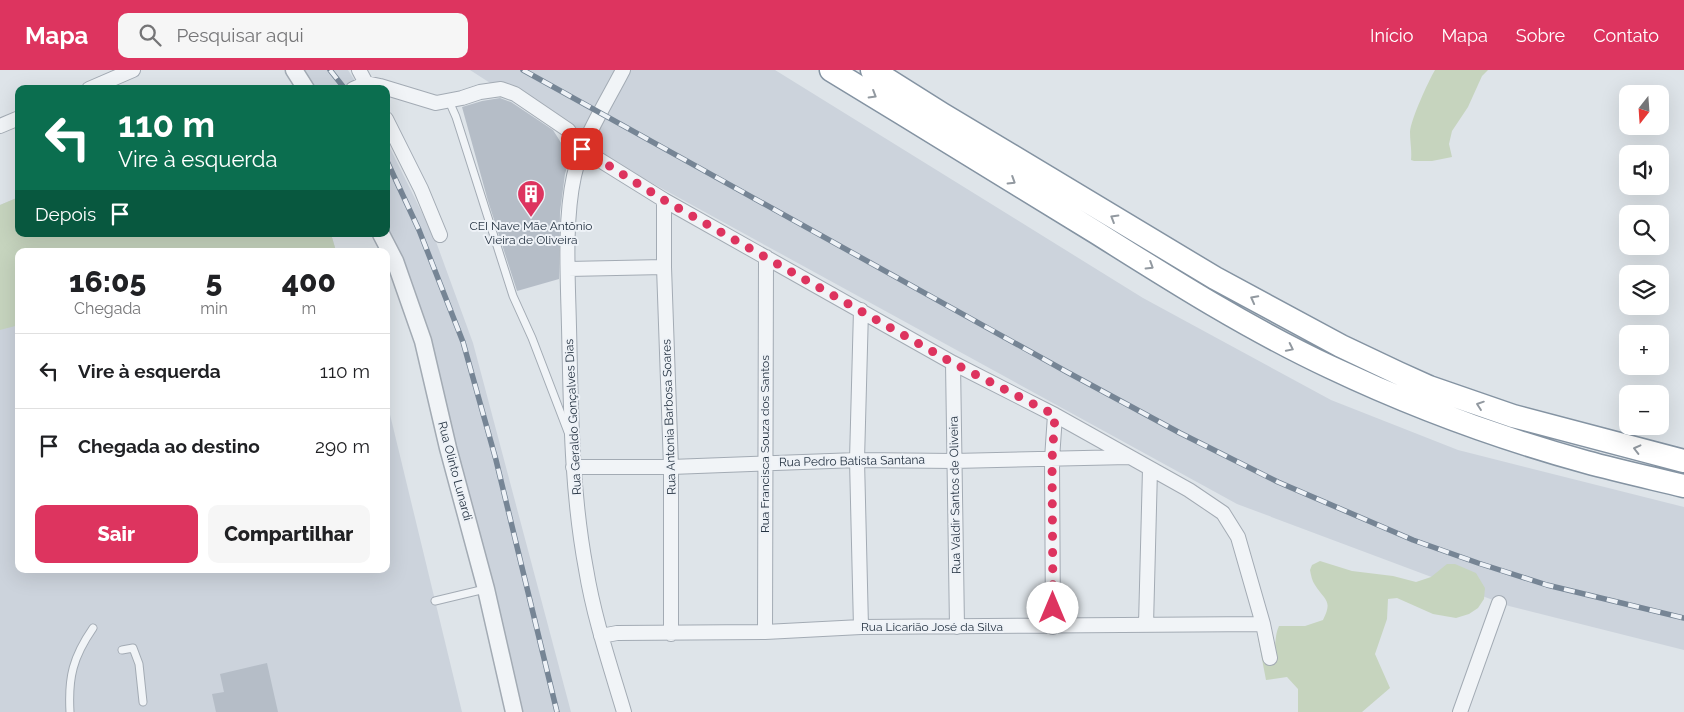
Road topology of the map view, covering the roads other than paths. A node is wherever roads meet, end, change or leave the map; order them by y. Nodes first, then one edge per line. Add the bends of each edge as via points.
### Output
1 (134, 70) edge
2 (294, 70) edge
3 (359, 70) edge
4 (623, 70) edge
5 (832, 70) edge
6 (872, 70) edge
7 (98, 85) edge
8 (303, 85) edge
9 (363, 85) edge
10 (390, 93) edge
11 (449, 101) junction
12 (15, 120) edge
13 (0, 126) edge
14 (390, 127) edge
15 (582, 149) junction
16 (664, 200) junction
17 (440, 235) dead end
18 (390, 251) edge
19 (766, 257) junction
20 (664, 267) junction
21 (568, 269) junction
22 (861, 310) junction
23 (953, 363) junction
24 (1055, 415) junction
25 (572, 442) junction
26 (1131, 457) junction
27 (857, 460) junction
28 (1052, 460) junction
29 (954, 461) junction
30 (1684, 461) edge
31 (764, 462) junction
32 (573, 467) junction
33 (671, 467) junction
34 (1150, 469) junction
35 (1684, 486) edge
36 (486, 589) junction
37 (435, 601) dead end
38 (1499, 603) dead end
39 (1263, 624) junction
40 (1146, 625) junction
41 (956, 627) junction
42 (1053, 627) junction
43 (93, 628) dead end
44 (861, 628) junction
45 (765, 632) junction
46 (671, 634) junction
47 (601, 636) junction
48 (122, 650) dead end
49 (1270, 658) dead end
50 (143, 702) dead end
51 (70, 712) edge
52 (514, 712) edge
53 (624, 712) edge
54 (1460, 712) edge

1 - 7 street
2 - 8 street
3 - 9 street
4 - 15 street, Rua Geraldo Gonçalves Dias
5 -> 35 highway via 1198,296 1331,368 1522,442 1586,462
30 -> 6 highway via 1513,416 1398,374 1215,278
10 - 11 street via 436,103
11 - 15 street via 501,89 515,94 568,130
11 - 25 lane via 513,296
12 - 13 street
14 - 17 street
15 - 16 street
15 - 21 street, Rua Geraldo Gonçalves Dias via 570,204
16 - 19 street
16 - 20 street, Rua Antonia Barbosa Soares
18 - 36 street, Rua Olinto Lunardi via 423,342
19 - 22 street
19 - 31 street, Rua Francisca Souza dos Santos
20 - 21 street
20 - 33 street, Rua Antonia Barbosa Soares
21 - 25 street, Rua Geraldo Gonçalves Dias
22 - 23 street
22 - 27 street
23 - 24 street
23 - 29 street, Rua Valdir Santos de Oliveira
24 - 26 street
24 - 28 street
25 - 32 street, Rua Geraldo Gonçalves Dias
26 - 28 street, Rua Pedro Batista Santana
26 - 34 street
27 - 29 street, Rua Pedro Batista Santana
27 - 31 street, Rua Pedro Batista Santana
27 - 44 street
28 - 29 street, Rua Pedro Batista Santana
28 - 42 street
29 - 41 street, Rua Valdir Santos de Oliveira
31 - 33 street, Rua Pedro Batista Santana
31 - 45 street, Rua Francisca Souza dos Santos
32 - 33 street, Rua Pedro Batista Santana
32 - 47 street, Rua Geraldo Gonçalves Dias via 586,570
33 - 46 street, Rua Antonia Barbosa Soares
34 - 39 street via 1223,513 1238,537
34 - 40 street
36 - 37 lane
36 - 52 street, Rua Olinto Lunardi
38 - 54 street
39 - 40 street, Rua Licarião José da Silva
39 - 49 street
40 - 42 street, Rua Licarião José da Silva
41 - 42 street, Rua Licarião José da Silva
41 - 44 street, Rua Licarião José da Silva
43 - 51 lane via 75,658 70,682
44 - 45 street, Rua Licarião José da Silva
45 - 46 street, Rua Licarião José da Silva
46 - 47 street, Rua Licarião José da Silva via 617,633
47 - 53 street, Rua Geraldo Gonçalves Dias
48 - 50 lane via 134,648

